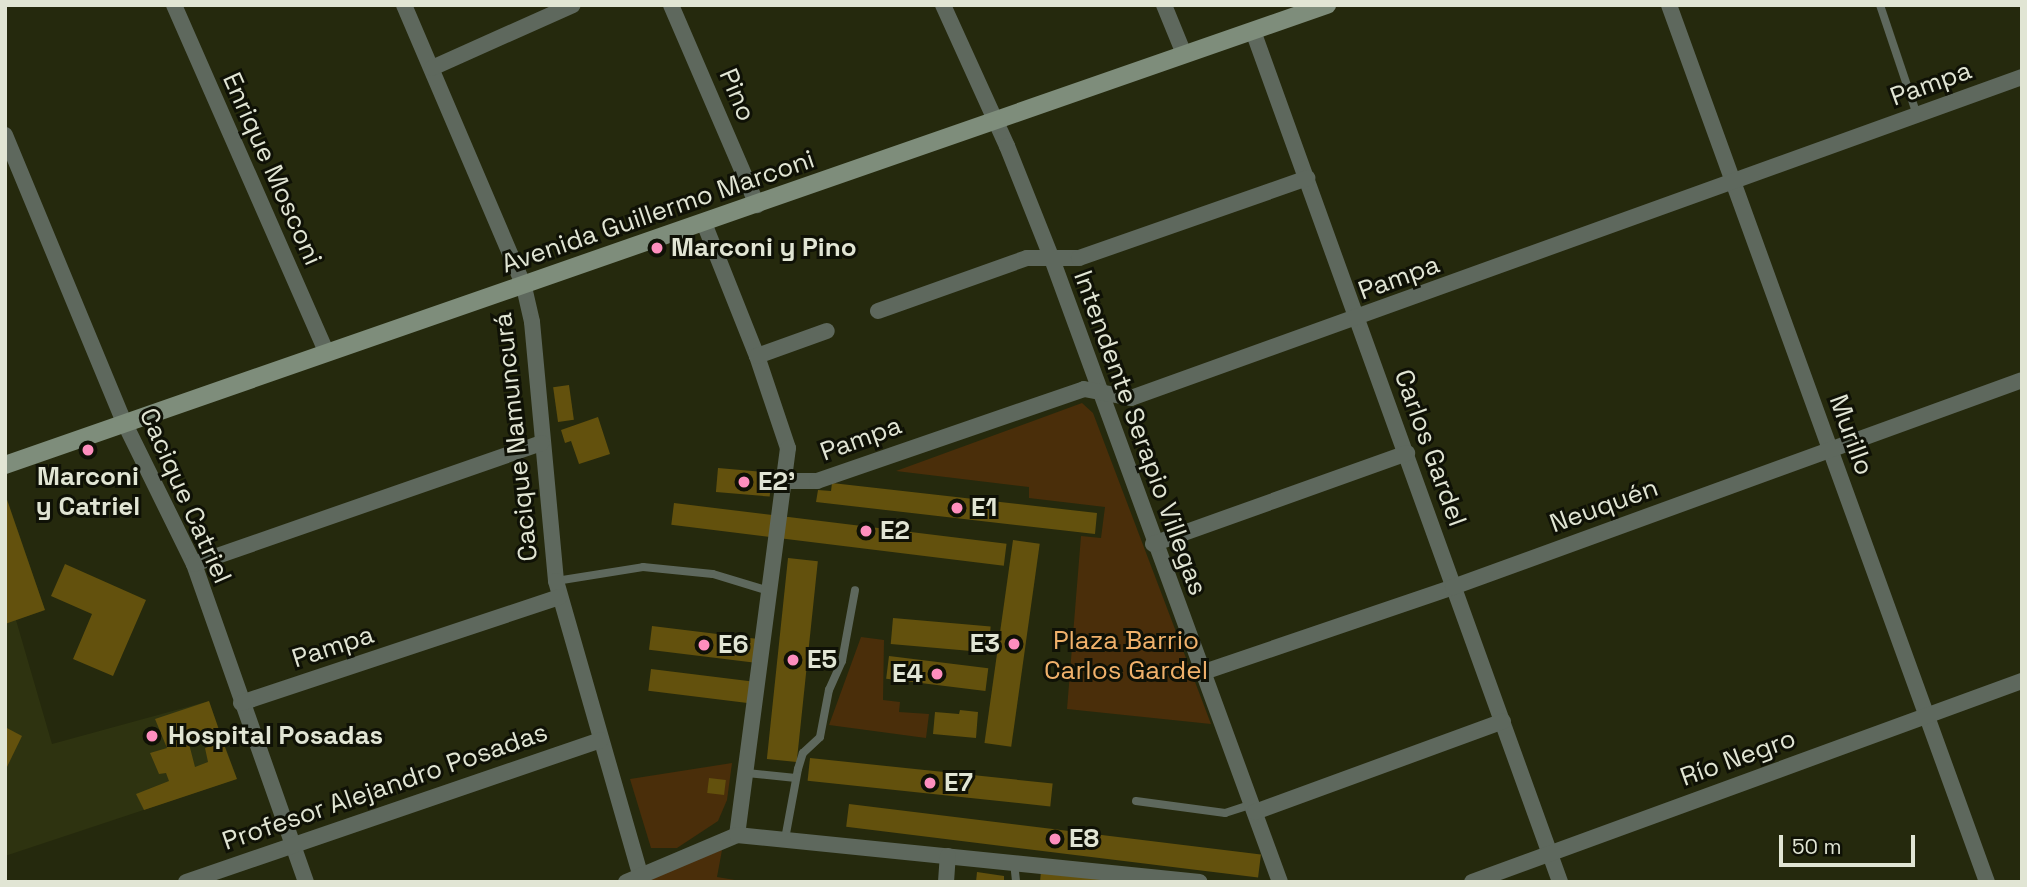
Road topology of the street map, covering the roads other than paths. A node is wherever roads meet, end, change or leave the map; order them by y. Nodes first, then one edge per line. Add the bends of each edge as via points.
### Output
1 (174, 5) edge
2 (404, 5) edge
3 (573, 5) edge
4 (671, 5) edge
5 (943, 5) edge
6 (1164, 5) edge
7 (1327, 5) edge
8 (1669, 5) edge
9 (1880, 5) edge
10 (1253, 32) junction
11 (1185, 54) junction
12 (432, 68) junction
13 (2022, 77) edge
14 (1917, 115) junction
15 (995, 124) junction
16 (5, 135) edge
17 (1307, 178) junction
18 (1735, 182) junction
19 (757, 205) junction
20 (704, 223) junction
21 (1052, 259) junction
22 (524, 287) junction
23 (878, 311) dead end
24 (1358, 319) junction
25 (827, 331) dead end
26 (326, 352) junction
27 (757, 356) junction
28 (2022, 380) edge
29 (1096, 389) junction
30 (125, 424) junction
31 (542, 443) junction
32 (1831, 450) junction
33 (1407, 453) junction
34 (5, 465) edge
35 (785, 481) junction
36 (1153, 544) junction
37 (194, 564) junction
38 (1453, 587) junction
39 (558, 589) junction
40 (855, 590) dead end
41 (769, 591) junction
42 (1200, 673) junction
43 (2022, 681) edge
44 (241, 703) junction
45 (1927, 715) junction
46 (1503, 721) junction
47 (600, 740) junction
48 (747, 773) junction
49 (796, 778) junction
50 (1136, 801) dead end
51 (1253, 808) junction
52 (737, 835) junction
53 (785, 839) junction
54 (292, 844) junction
55 (1550, 854) junction
56 (948, 856) junction
57 (1014, 862) junction
58 (634, 879) edge
59 (186, 882) edge
60 (306, 882) edge
61 (946, 882) edge
62 (1016, 882) edge
63 (1200, 882) edge
64 (1280, 882) edge
65 (1472, 882) edge
66 (1560, 882) edge
67 (1987, 882) edge

1 - 26 street, Enrique Mosconi
2 - 12 street, Cacique Namuncurá
3 - 12 street
4 - 19 street, Pino
5 - 15 street, Intendente Serapio Villegas
6 - 11 street
7 - 10 main road, Avenida Guillermo Marconi
8 - 18 street, Murillo
9 - 14 lane
10 - 11 main road, Avenida Guillermo Marconi
10 - 17 street, Carlos Gardel
11 - 15 main road, Avenida Guillermo Marconi
12 - 22 street, Cacique Namuncurá
13 - 14 street, Pampa
14 - 18 street, Pampa
15 - 19 main road, Avenida Guillermo Marconi
15 - 21 street, Intendente Serapio Villegas
16 - 30 street, Cacique Catriel
17 - 21 street via 1079,258
17 - 24 street, Carlos Gardel
18 - 24 street, Pampa
18 - 32 street, Murillo
19 - 20 main road, Avenida Guillermo Marconi
20 - 22 main road, Avenida Guillermo Marconi
20 - 27 street
21 - 23 street via 1027,258
21 - 29 street, Intendente Serapio Villegas
22 - 26 main road, Avenida Guillermo Marconi
22 - 31 street, Cacique Namuncurá via 532,322
24 - 29 street, Pampa via 1131,398
24 - 33 street, Carlos Gardel
25 - 27 street
26 - 30 main road, Avenida Guillermo Marconi
27 - 35 street via 784,434
28 - 32 street, Neuquén
29 - 35 street, Pampa via 1075,392 817,481
29 - 36 street, Intendente Serapio Villegas
30 - 34 main road, Avenida Guillermo Marconi
30 - 37 street, Cacique Catriel
31 - 37 street
31 - 39 street, Cacique Namuncurá
32 - 38 street, Neuquén
32 - 45 street, Murillo
33 - 36 street
33 - 38 street, Carlos Gardel
35 - 41 street
36 - 42 street, Intendente Serapio Villegas
37 - 44 street, Cacique Catriel
38 - 42 street, Neuquén
38 - 46 street, Carlos Gardel
39 - 41 lane via 643,567 713,574
39 - 44 street, Pampa
39 - 47 street, Cacique Namuncurá
40 - 49 lane via 842,661 829,690 820,737 803,753
41 - 48 street
42 - 51 street, Intendente Serapio Villegas
43 - 45 street, Río Negro
44 - 54 street, Cacique Catriel
45 - 55 street, Río Negro
45 - 67 street, Murillo
46 - 51 street
46 - 55 street, Carlos Gardel
47 - 54 street, Profesor Alejandro Posadas
47 - 58 street, Cacique Namuncurá
48 - 49 lane
48 - 52 street
49 - 53 lane
50 - 51 lane via 1224,813
51 - 64 street, Intendente Serapio Villegas
52 - 53 street
52 - 58 street
53 - 56 street
54 - 59 street, Profesor Alejandro Posadas
54 - 60 street, Cacique Catriel
55 - 65 street, Río Negro
55 - 66 street, Carlos Gardel
56 - 57 street
56 - 61 street
57 - 62 lane
57 - 63 street

